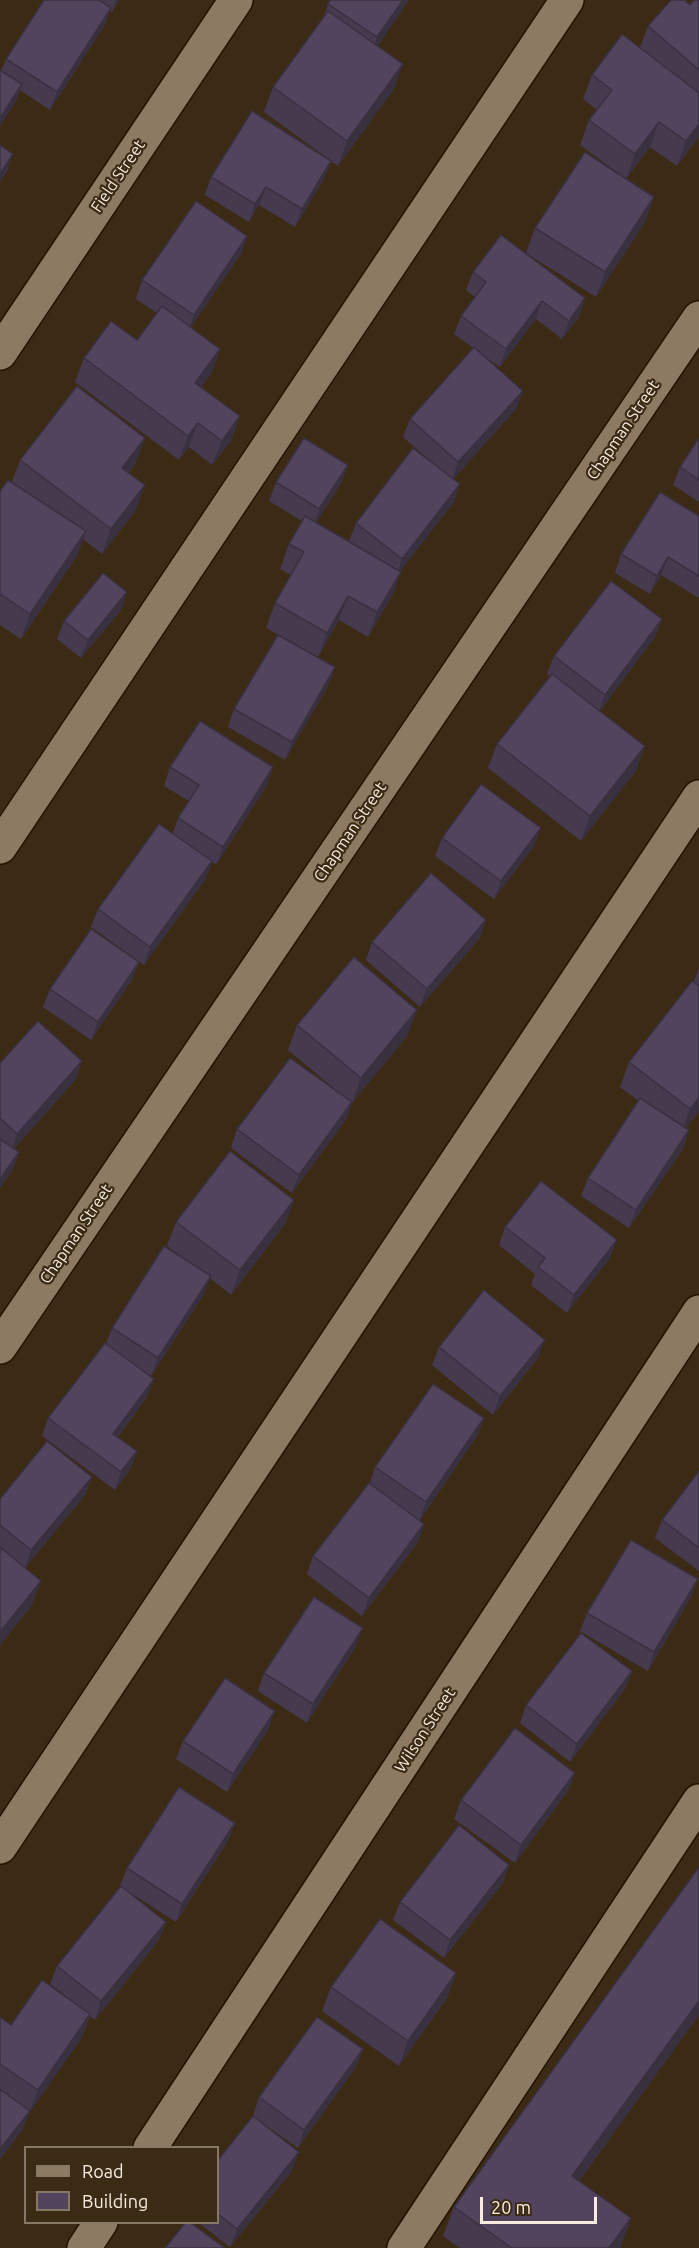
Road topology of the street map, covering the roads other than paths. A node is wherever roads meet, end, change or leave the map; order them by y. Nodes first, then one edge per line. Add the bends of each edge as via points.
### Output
1 (236, 0) edge
2 (567, 0) edge
3 (699, 318) edge
4 (0, 353) edge
5 (699, 797) edge
6 (0, 847) edge
7 (699, 1312) edge
8 (0, 1347) edge
9 (699, 1801) edge
10 (0, 1847) edge
11 (151, 2146) edge
12 (100, 2224) edge
13 (84, 2248) edge
14 (404, 2248) edge

1 - 4 street, Field Street
2 - 6 street
3 - 8 street, Chapman Street
5 - 10 street
7 - 11 street, Wilson Street
9 - 14 street
12 - 13 street

